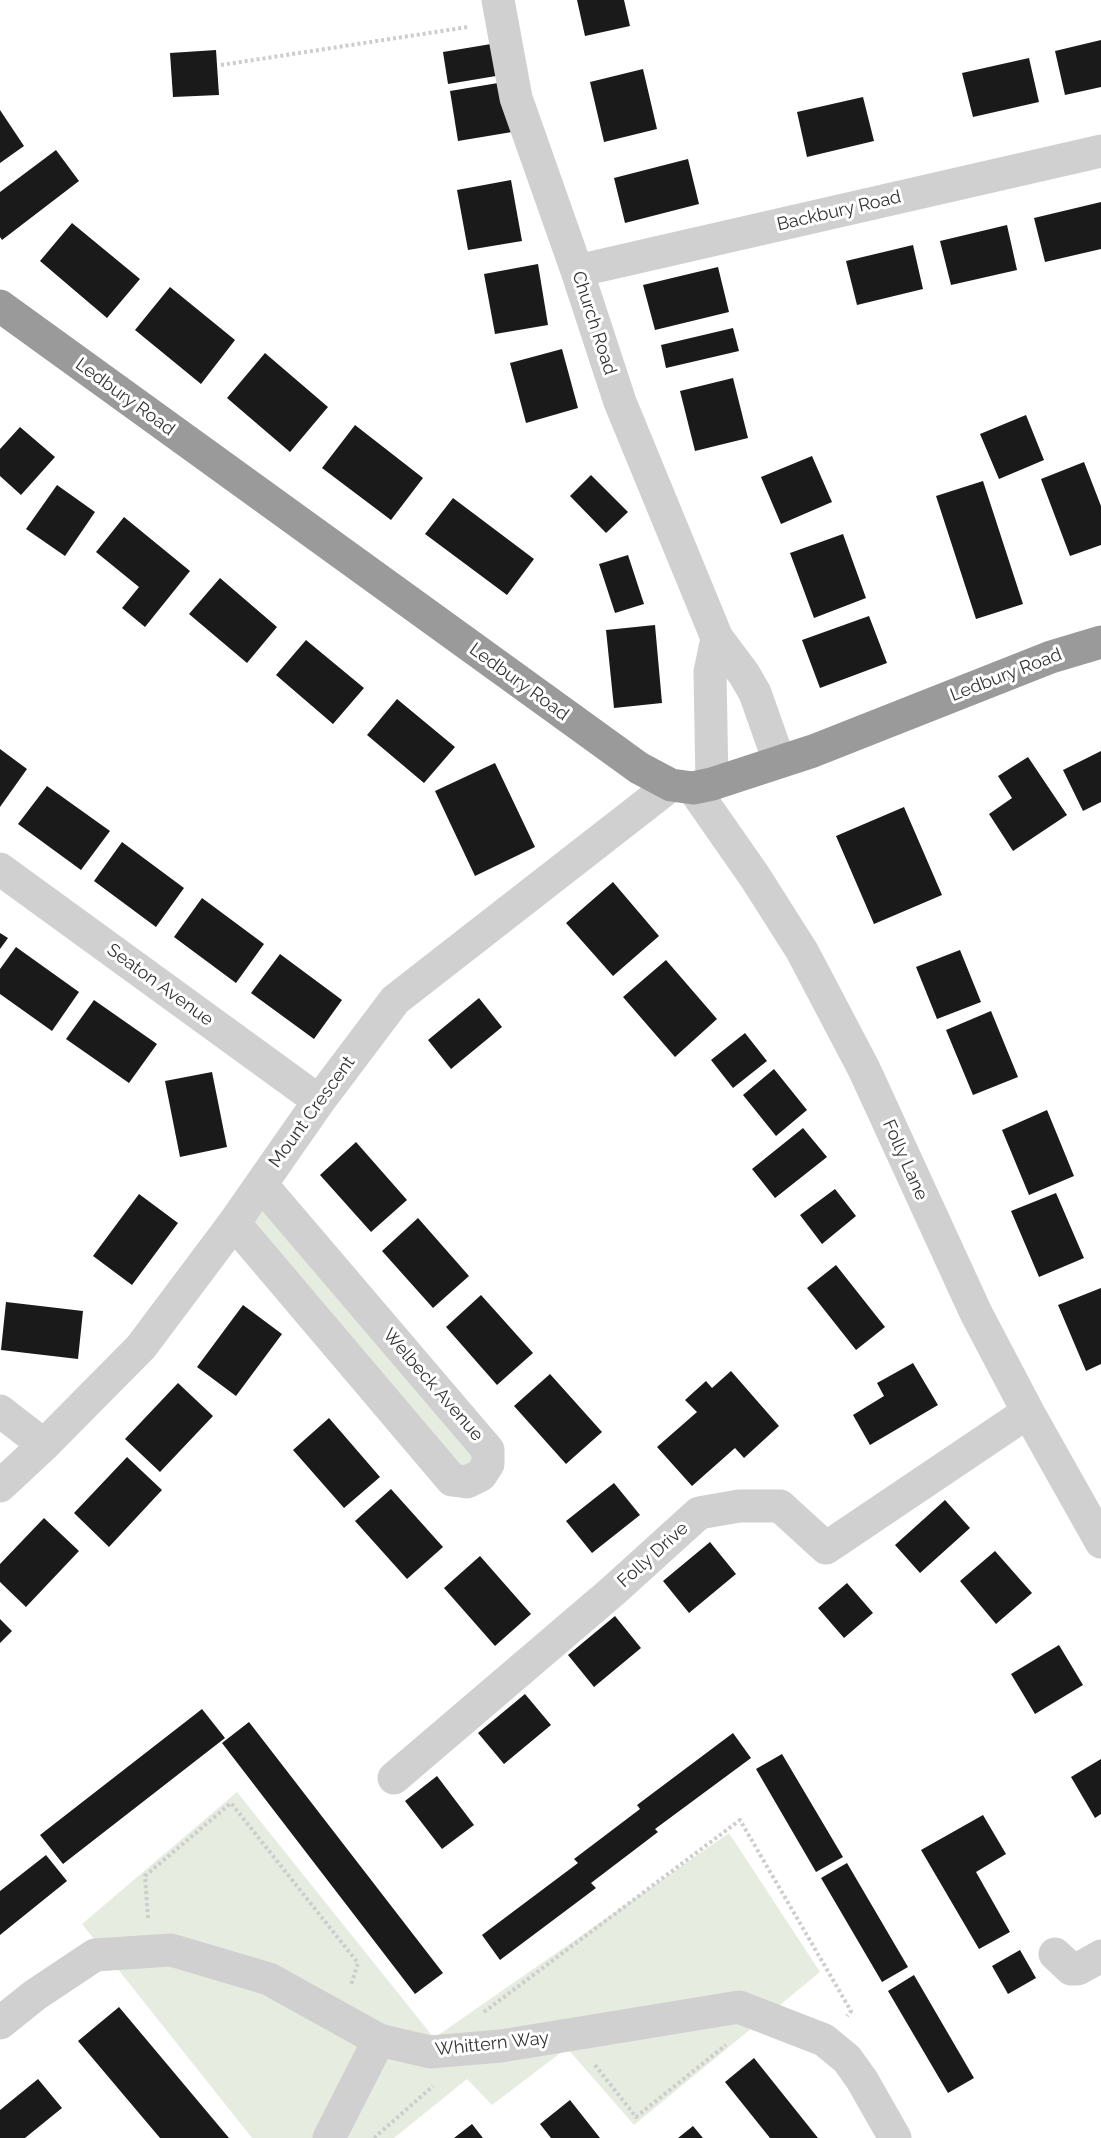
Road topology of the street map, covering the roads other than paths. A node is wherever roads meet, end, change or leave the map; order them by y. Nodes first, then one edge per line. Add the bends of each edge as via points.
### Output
1 (500, 11) edge
2 (1101, 151) edge
3 (578, 271) junction
4 (0, 306) edge
5 (717, 638) junction
6 (1101, 642) edge
7 (779, 761) junction
8 (692, 786) junction
9 (0, 869) edge
10 (319, 1101) junction
11 (261, 1184) junction
12 (234, 1223) junction
13 (0, 1411) edge
14 (1028, 1412) junction
15 (44, 1445) junction
16 (0, 1486) edge
17 (1101, 1542) edge
18 (394, 1778) dead end
19 (1055, 1954) dead end
20 (1101, 1956) edge
21 (0, 2023) edge
22 (378, 2040) junction
23 (329, 2138) edge
24 (895, 2138) edge

1 - 3 street, Church Road via 516,98
2 - 3 street, Backbury Road
3 - 5 street, Church Road via 620,402
4 - 8 highway, Ledbury Road via 639,768
5 - 7 street, Church Road via 755,693
5 - 8 street
6 - 7 highway, Ledbury Road
7 - 8 highway, Ledbury Road
8 - 10 street, Mount Crescent via 395,1000
8 - 14 street, Folly Lane via 802,951 864,1069 976,1313
9 - 10 street, Seaton Avenue
10 - 11 street, Mount Crescent
11 - 12 street, Mount Crescent
11 - 12 street, Welbeck Avenue via 489,1450 488,1464 481,1475 467,1482 452,1480
12 - 15 street, Mount Crescent via 141,1347
13 - 15 street
14 - 17 street, Folly Lane
14 - 18 street, Folly Drive via 826,1548 780,1506 739,1506 699,1513
15 - 16 street, Mount Crescent
19 - 20 street via 1071,1969
21 - 22 street, Whittern Way via 95,1955 171,1950 269,1979
22 - 23 street
22 - 24 street, Whittern Way via 430,2052 501,2046 739,2007 824,2040 862,2080

